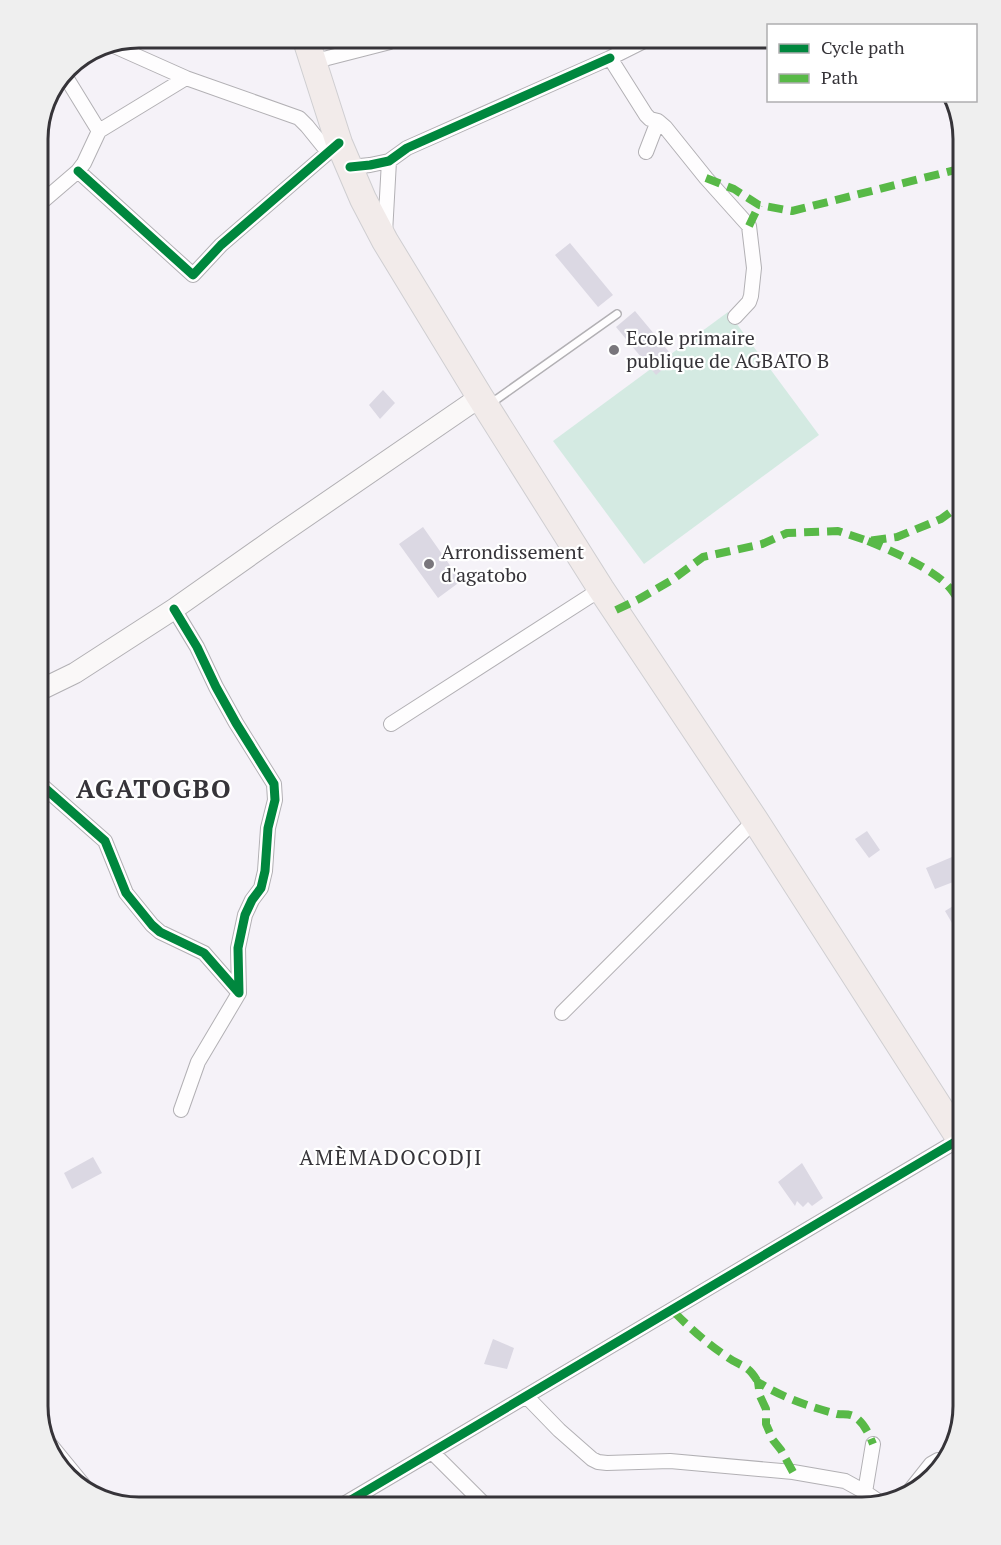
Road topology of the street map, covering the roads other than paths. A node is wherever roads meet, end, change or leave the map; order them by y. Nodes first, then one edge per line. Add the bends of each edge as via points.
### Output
1 (346, 48) edge
2 (630, 48) edge
3 (123, 50) edge
4 (309, 53) edge
5 (610, 58) junction
6 (186, 78) junction
7 (69, 81) edge
8 (658, 121) junction
9 (99, 131) junction
10 (334, 148) junction
11 (646, 152) dead end
12 (388, 161) junction
13 (350, 167) junction
14 (78, 171) junction
15 (48, 197) edge
16 (385, 241) junction
17 (618, 314) dead end
18 (735, 317) dead end
19 (484, 401) junction
20 (602, 589) junction
21 (174, 609) junction
22 (48, 686) edge
23 (391, 724) dead end
24 (48, 791) edge
25 (755, 820) junction
26 (239, 993) junction
27 (562, 1013) dead end
28 (181, 1110) dead end
29 (953, 1127) edge
30 (953, 1146) edge
31 (526, 1396) junction
32 (873, 1444) dead end
33 (432, 1452) junction
34 (934, 1462) edge
35 (923, 1474) edge
36 (865, 1492) junction
37 (871, 1496) edge
38 (356, 1497) edge
39 (477, 1497) edge

1 - 4 street
2 - 5 street
3 - 6 street
4 - 10 highway
5 - 8 street via 646,115
5 - 12 street via 407,148
6 - 9 street
6 - 10 street via 299,118
7 - 9 street
8 - 11 street
8 - 18 street via 749,226 754,268 751,296
9 - 14 street
10 - 13 highway
10 - 14 street via 221,245 193,275
12 - 13 street
12 - 16 street
13 - 16 highway
14 - 15 street
16 - 19 highway
17 - 19 lane
19 - 20 highway
19 - 21 street
20 - 23 street
20 - 25 highway
21 - 22 street
21 - 26 street via 274,784 265,871 261,888 245,915 238,948
24 - 26 street via 105,841 126,892 152,925 204,953
25 - 27 street
25 - 29 highway
26 - 28 street via 198,1062
30 - 31 street
31 - 33 street
31 - 36 street via 598,1462 670,1461 793,1472 841,1479
32 - 36 street
33 - 38 street
33 - 39 street
34 - 35 street
36 - 37 street

